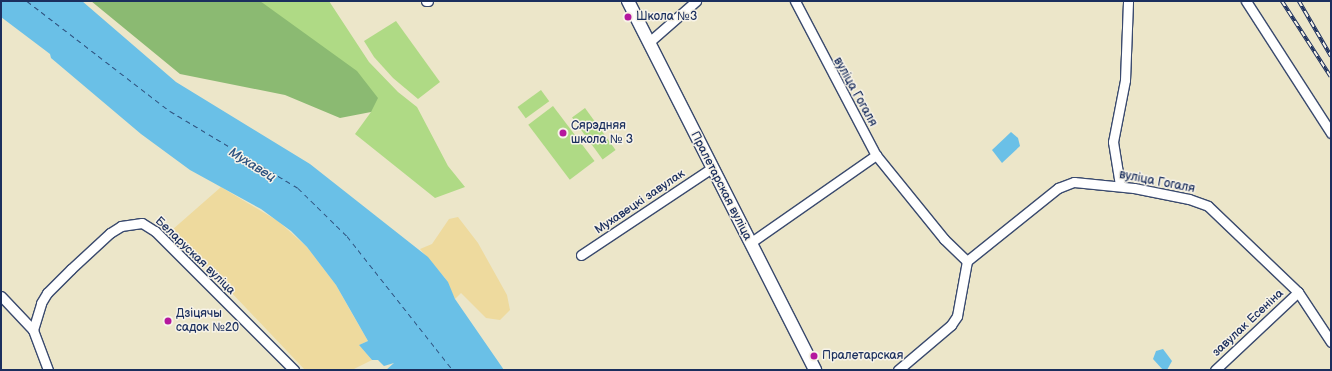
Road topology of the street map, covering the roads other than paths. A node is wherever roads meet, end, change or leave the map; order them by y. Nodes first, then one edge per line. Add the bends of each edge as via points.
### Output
1 (628, 1) edge
2 (696, 1) edge
3 (795, 1) edge
4 (1128, 1) edge
5 (1246, 1) edge
6 (648, 43) junction
7 (1331, 133) edge
8 (876, 155) junction
9 (712, 168) junction
10 (1120, 186) junction
11 (750, 243) junction
12 (580, 255) dead end
13 (967, 261) junction
14 (1298, 292) junction
15 (1, 296) edge
16 (33, 330) junction
17 (1331, 342) edge
18 (48, 370) edge
19 (294, 370) edge
20 (815, 370) edge
21 (898, 370) edge
22 (1214, 370) edge

1 - 6 main road, Пралетарская вуліца
2 - 6 street
3 - 8 street, вуліца Гогаля
4 - 10 street via 1125,80 1113,142
5 - 7 street
6 - 9 main road, Пралетарская вуліца
8 - 11 street
8 - 13 street, вуліца Гогаля via 944,239
9 - 11 main road, Пралетарская вуліца
9 - 12 street, Мухавецкі завулак
10 - 13 street, вуліца Гогаля via 1074,182 1058,188
10 - 14 street, вуліца Гогаля via 1189,199 1208,206
11 - 20 main road, Пралетарская вуліца
13 - 21 street via 954,321
14 - 17 street, вуліца Гогаля
14 - 22 street, завулак Есеніна
15 - 16 street
16 - 18 street
16 - 19 street, Беларуская вуліца via 41,303 47,293 71,269 110,233 122,226 142,223 155,232

